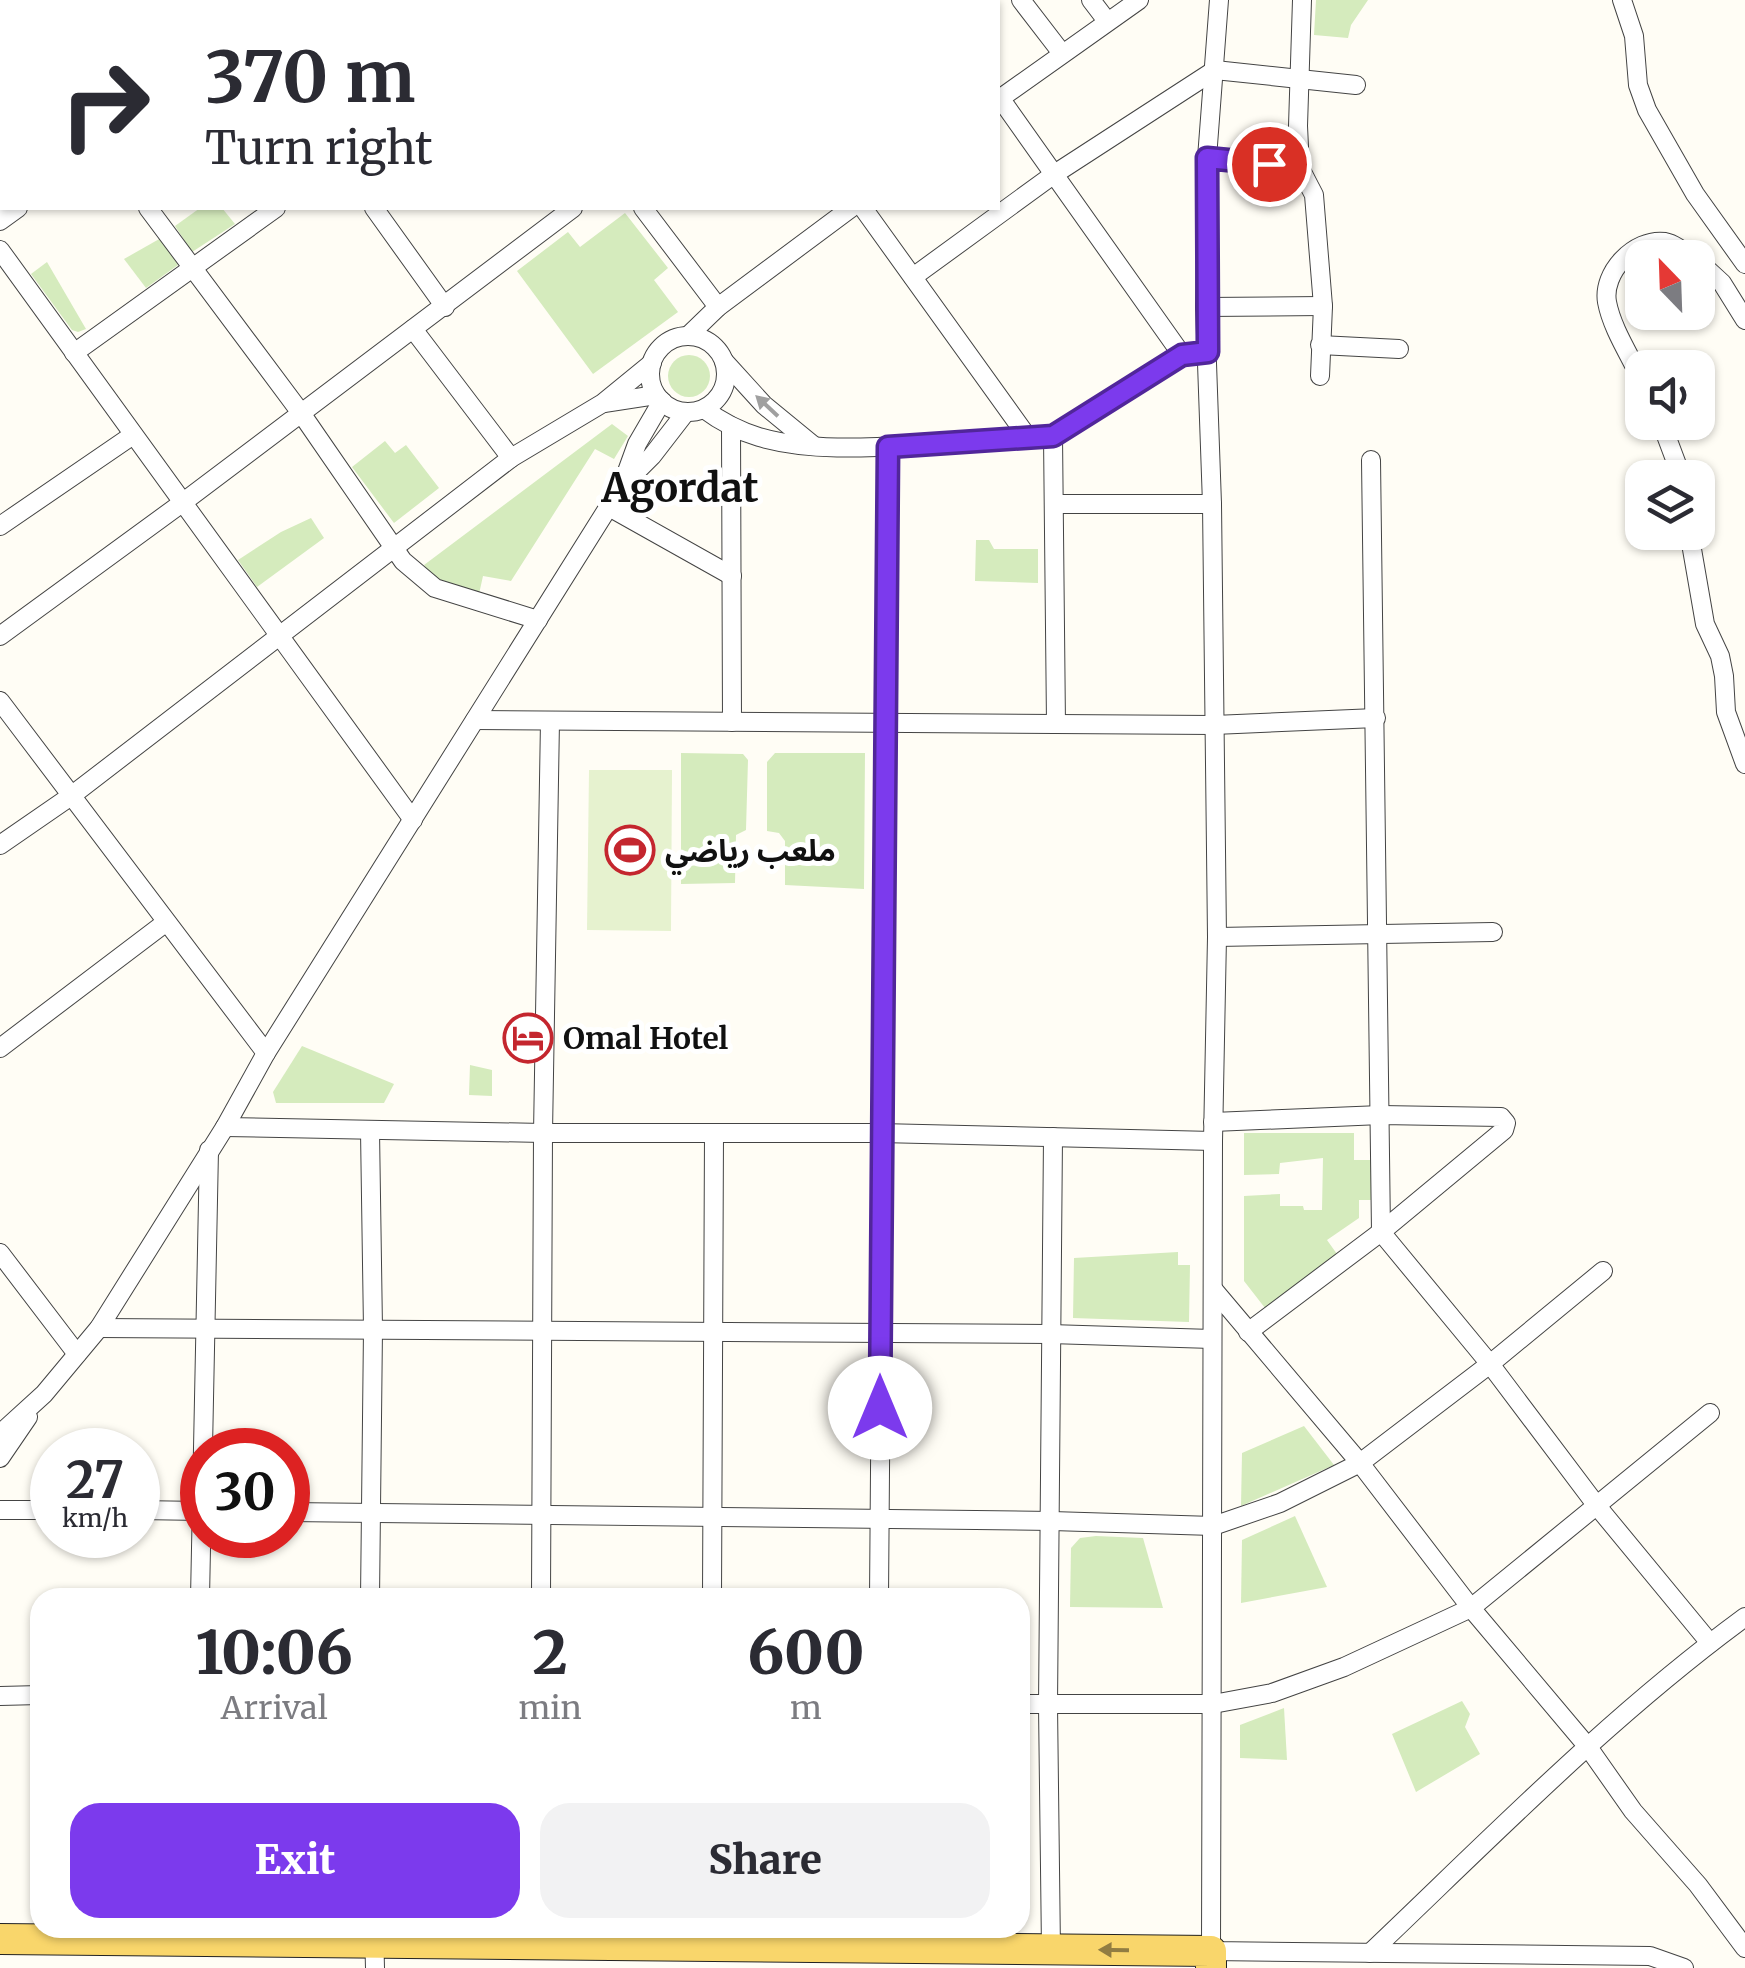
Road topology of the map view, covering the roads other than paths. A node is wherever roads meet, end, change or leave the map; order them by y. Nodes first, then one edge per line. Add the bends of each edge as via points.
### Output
1 (1021, 0) edge
2 (1091, 0) edge
3 (1138, 0) edge
4 (1219, 0) edge
5 (1302, 0) edge
6 (1622, 0) edge
7 (1107, 22) junction
8 (1061, 52) junction
9 (1215, 70) junction
10 (1300, 78) junction
11 (1356, 85) dead end
12 (1000, 98) edge
13 (1000, 100) edge
14 (1207, 158) junction
15 (1300, 168) junction
16 (1053, 175) junction
17 (150, 210) edge
18 (273, 210) edge
19 (375, 210) edge
20 (570, 210) edge
21 (652, 210) edge
22 (848, 210) edge
23 (864, 210) edge
24 (0, 250) edge
25 (1625, 259) edge
26 (1745, 264) edge
27 (194, 269) junction
28 (1715, 277) edge
29 (913, 278) junction
30 (1322, 306) junction
31 (445, 307) junction
32 (718, 307) junction
33 (1205, 307) junction
34 (1745, 320) edge
35 (413, 329) junction
36 (688, 336) junction
37 (1320, 345) junction
38 (1399, 349) dead end
39 (1627, 350) edge
40 (1208, 352) junction
41 (74, 353) junction
42 (1182, 355) junction
43 (724, 361) junction
44 (652, 363) junction
45 (1320, 376) dead end
46 (659, 398) junction
47 (603, 403) junction
48 (695, 410) junction
49 (301, 413) junction
50 (731, 426) junction
51 (133, 435) junction
52 (1053, 436) junction
53 (1029, 439) junction
54 (814, 446) junction
55 (888, 447) junction
56 (511, 458) junction
57 (1371, 460) dead end
58 (622, 487) junction
59 (182, 503) junction
60 (1054, 504) junction
61 (1212, 504) junction
62 (608, 507) junction
63 (0, 526) edge
64 (394, 546) junction
65 (1692, 550) edge
66 (732, 576) junction
67 (538, 620) junction
68 (0, 636) edge
69 (277, 636) junction
70 (0, 701) edge
71 (1376, 718) junction
72 (474, 720) junction
73 (550, 721) junction
74 (732, 722) junction
75 (886, 723) junction
76 (1056, 724) junction
77 (1214, 726) junction
78 (1745, 764) edge
79 (71, 796) junction
80 (413, 820) junction
81 (0, 845) edge
82 (165, 923) junction
83 (1377, 932) junction
84 (1493, 932) dead end
85 (1216, 937) junction
86 (0, 1048) edge
87 (266, 1053) junction
88 (1381, 1116) junction
89 (1214, 1122) junction
90 (225, 1126) junction
91 (370, 1131) junction
92 (880, 1132) junction
93 (543, 1133) junction
94 (714, 1134) junction
95 (1053, 1137) junction
96 (1213, 1142) junction
97 (209, 1150) junction
98 (1380, 1232) junction
99 (0, 1253) edge
100 (1603, 1271) dead end
101 (1213, 1289) junction
102 (204, 1327) junction
103 (99, 1328) junction
104 (373, 1328) junction
105 (542, 1330) junction
106 (712, 1332) junction
107 (1248, 1332) junction
108 (880, 1333) junction
109 (1050, 1334) junction
110 (1212, 1339) junction
111 (77, 1354) junction
112 (1490, 1364) junction
113 (44, 1394) junction
114 (1710, 1414) dead end
115 (203, 1428) edge
116 (0, 1434) edge
117 (0, 1458) edge
118 (1360, 1462) junction
119 (1597, 1506) junction
120 (0, 1510) edge
121 (30, 1510) edge
122 (310, 1512) edge
123 (370, 1513) junction
124 (542, 1515) junction
125 (712, 1517) junction
126 (879, 1519) junction
127 (1052, 1521) junction
128 (1212, 1526) junction
129 (201, 1558) edge
130 (200, 1588) edge
131 (370, 1588) edge
132 (542, 1588) edge
133 (712, 1588) edge
134 (878, 1588) edge
135 (1471, 1608) junction
136 (1745, 1617) edge
137 (1710, 1643) junction
138 (30, 1695) edge
139 (0, 1696) edge
140 (1030, 1704) edge
141 (1213, 1704) junction
142 (1048, 1705) junction
143 (1588, 1746) junction
144 (41, 1938) edge
145 (262, 1938) edge
146 (512, 1938) edge
147 (884, 1938) edge
148 (0, 1939) edge
149 (375, 1946) edge
150 (1745, 1948) edge
151 (1051, 1950) junction
152 (1370, 1953) junction
153 (1211, 1960) edge
154 (1684, 1968) edge

1 - 8 street
2 - 7 street
3 - 7 street
4 - 9 street
5 - 10 street
6 - 26 street via 1647,110
7 - 8 street
8 - 12 street
9 - 10 street
9 - 14 street
9 - 16 street
10 - 11 street
10 - 15 street
13 - 16 street
14 - 15 street
14 - 33 street
15 - 30 street via 1314,195
16 - 29 street
16 - 42 street
17 - 27 street
18 - 27 street
19 - 31 street
20 - 31 street
21 - 32 street
22 - 32 street
23 - 29 street
24 - 41 street
25 - 39 street via 1609,280 1606,300
27 - 41 street
27 - 49 street
28 - 34 street
29 - 53 street
30 - 33 street
30 - 37 street
31 - 35 street
32 - 36 street
33 - 40 street
35 - 49 street
35 - 56 street
36 - 43 street via 710,343
36 - 44 street via 666,344
37 - 38 street
37 - 45 street
40 - 42 street
40 - 61 street
41 - 51 street
42 - 52 street
43 - 48 street via 726,380 718,397
54 -> 43 street
44 - 46 street
44 - 47 street
46 - 47 street
46 - 48 street
46 - 58 street
47 - 56 street
48 - 50 street
48 - 58 street
49 - 59 street
49 - 64 street
50 - 54 street
50 - 66 street
51 - 59 street
51 - 63 street
52 - 53 street
52 - 60 street
53 - 55 street
54 - 55 street
55 - 75 street
56 - 64 street
57 - 71 street
58 - 62 street
59 - 68 street
59 - 69 street
60 - 61 street
60 - 76 street
61 - 77 street
62 - 66 street
62 - 67 street
64 - 67 street via 435,588
64 - 69 street
65 - 78 street via 1705,624 1720,656 1726,712
66 - 74 street
67 - 72 street
69 - 79 street
69 - 80 street
70 - 79 street
71 - 77 street
71 - 83 street
72 - 73 street
72 - 80 street
73 - 74 street
73 - 93 street
74 - 75 street
75 - 76 street
75 - 92 street
76 - 77 street
77 - 85 street
79 - 81 street
79 - 82 street
80 - 87 street
82 - 86 street
82 - 87 street
83 - 84 street
83 - 85 street
83 - 88 street
85 - 89 street
87 - 90 street
88 - 89 street
88 - 98 street
88 - 98 street via 1502,1117 1506,1123
89 - 96 street
90 - 91 street
90 - 97 street
91 - 93 street
91 - 104 street
92 - 94 street
92 - 95 street
92 - 108 street
93 - 94 street
93 - 105 street
94 - 106 street
95 - 96 street
95 - 109 street
96 - 101 street
97 - 102 street
97 - 103 street
98 - 107 street
98 - 112 street
99 - 111 street
100 - 112 street
101 - 107 street
101 - 110 street
102 - 103 street
102 - 104 street
102 - 115 street
103 - 111 street
104 - 105 street
104 - 123 street
105 - 106 street
105 - 124 street
106 - 108 street
106 - 125 street
107 - 118 street
108 - 109 street
108 - 126 street
109 - 110 street
109 - 127 street
110 - 128 street
111 - 113 street
112 - 118 street
112 - 119 street
113 - 116 street
113 - 117 street
114 - 119 street
118 - 128 street via 1280,1503
118 - 135 street
119 - 135 street
119 - 137 street
120 - 121 street
122 - 123 street
123 - 124 street
123 - 131 street
124 - 125 street
124 - 132 street
125 - 126 street
125 - 133 street
126 - 127 street
126 - 134 street
127 - 128 street
127 - 142 street
128 - 141 street
129 - 130 street
135 - 141 street via 1344,1667 1272,1693
135 - 143 street
136 - 137 street
137 - 143 street
138 - 139 street
140 - 142 street
141 - 142 street
141 - 153 street
142 - 151 street
143 - 150 street
143 - 152 street
144 - 148 main road
145 - 149 main road
146 - 149 main road
147 - 151 main road
153 -> 151 main road
152 - 153 street
152 - 154 street via 1650,1956

